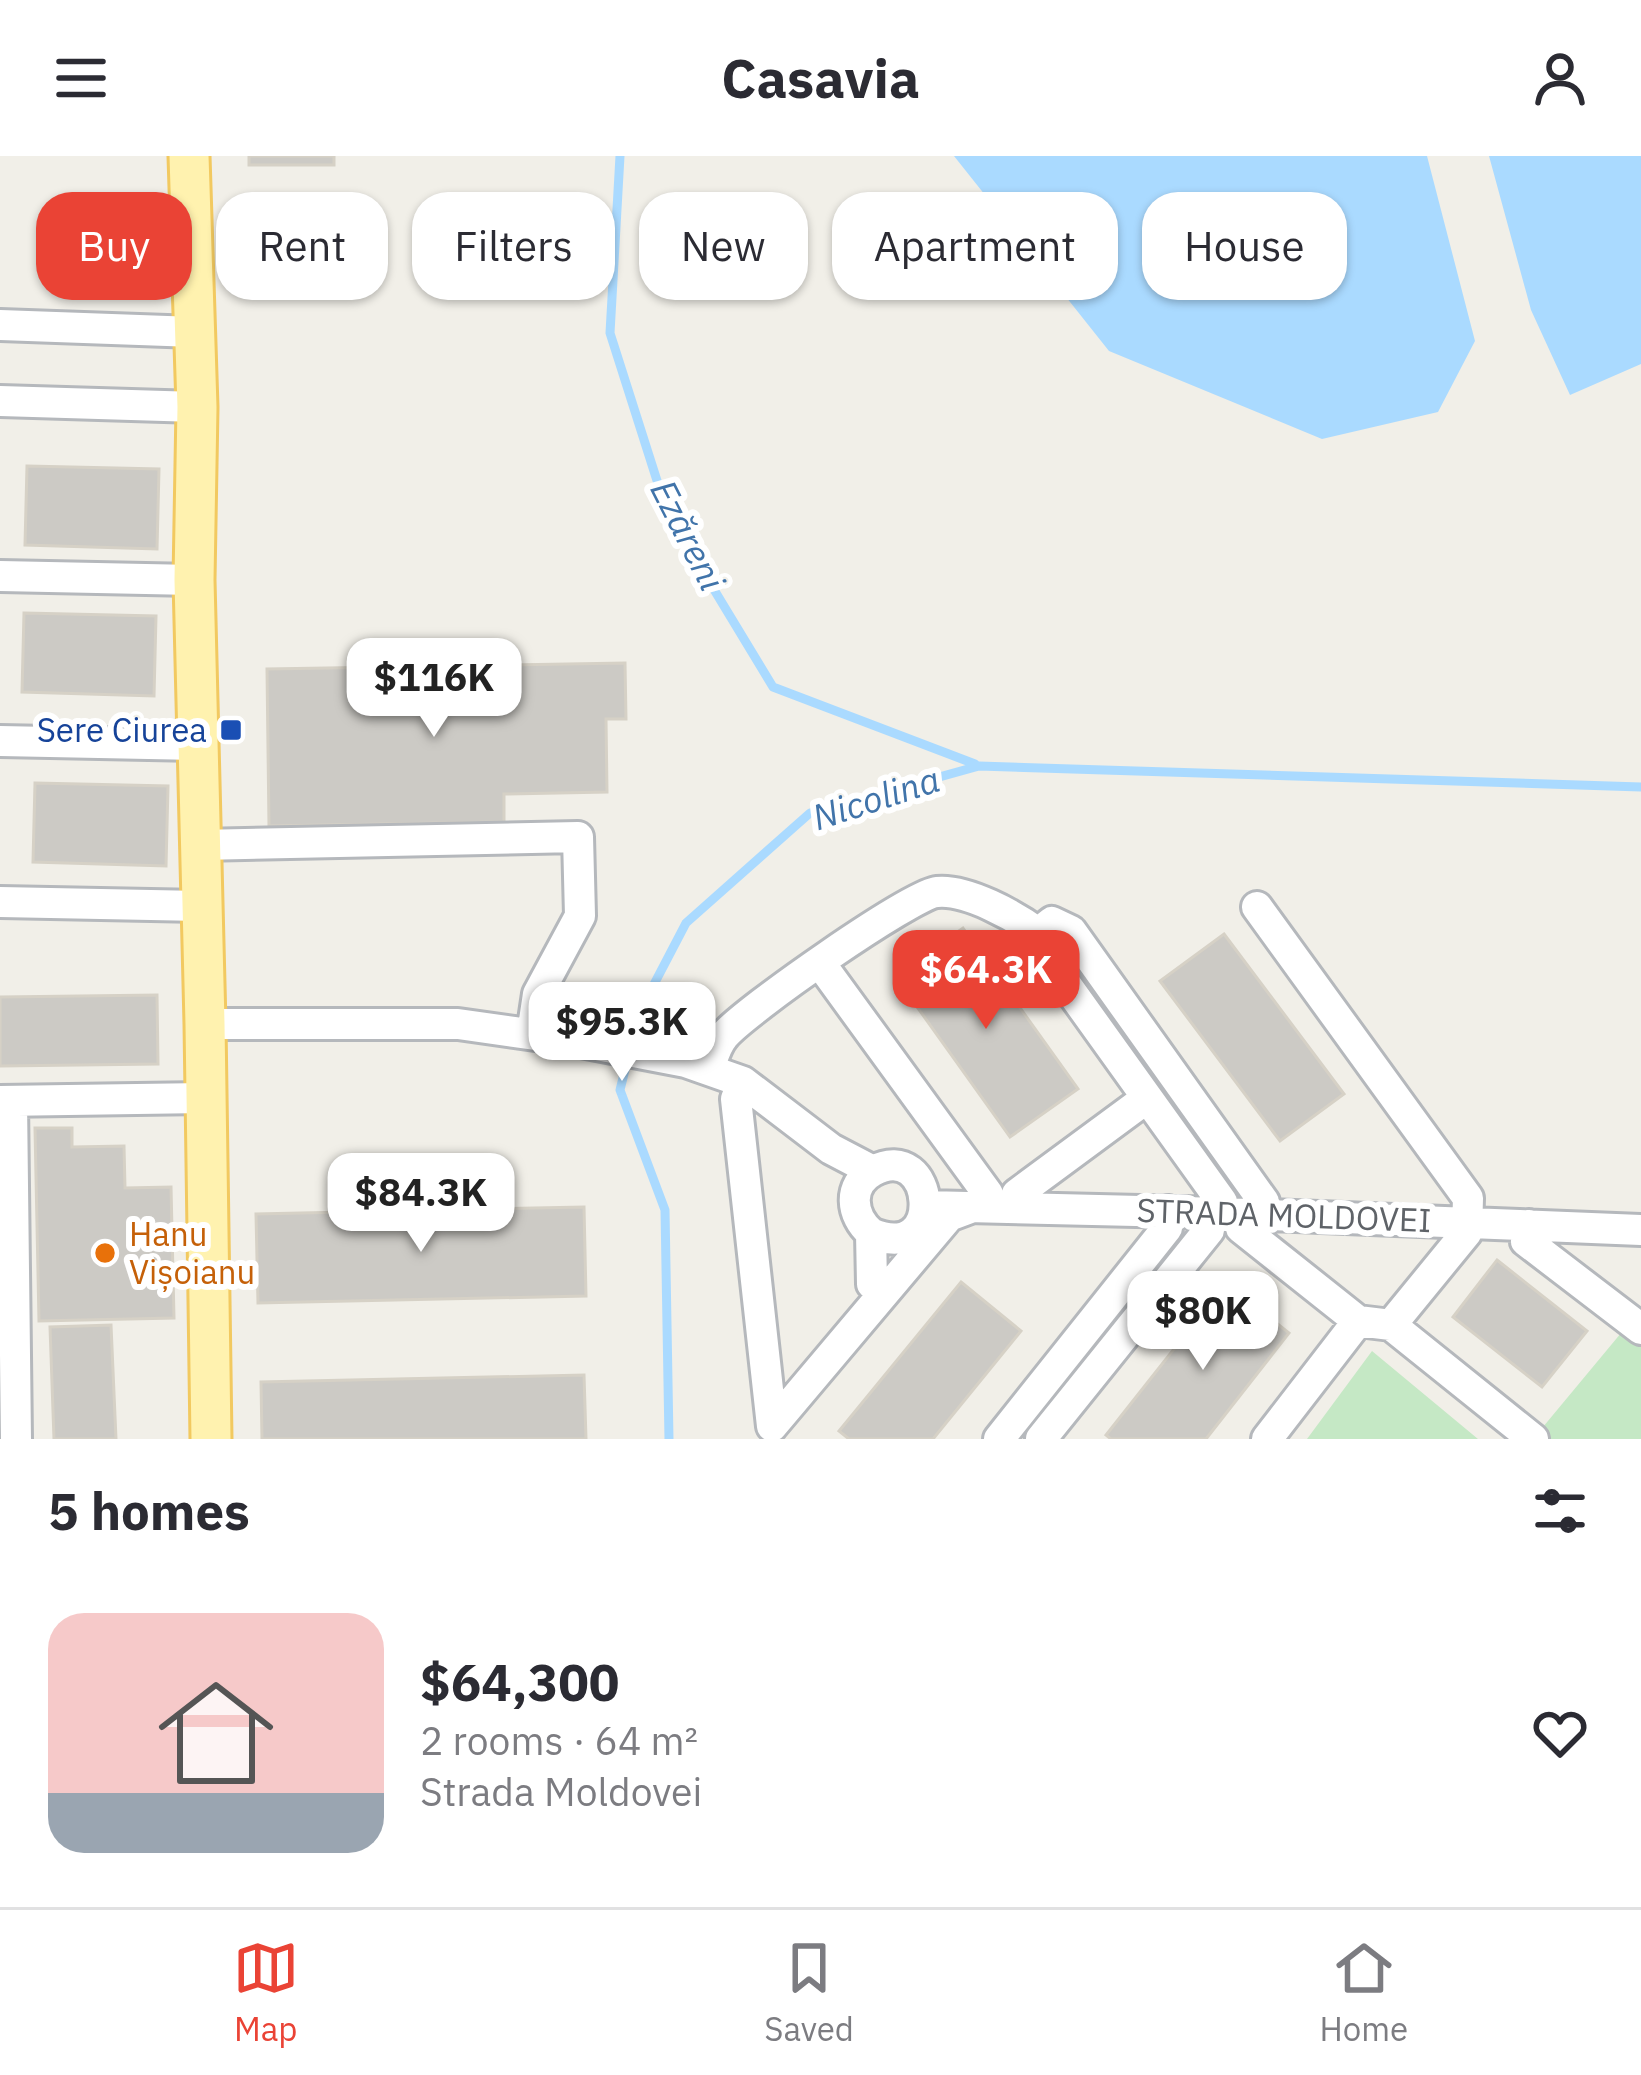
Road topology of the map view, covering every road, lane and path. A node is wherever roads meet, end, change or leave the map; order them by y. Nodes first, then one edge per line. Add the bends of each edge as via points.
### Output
1 (189, 156) edge
2 (0, 325) edge
3 (195, 332) junction
4 (0, 401) edge
5 (197, 407) junction
6 (0, 576) edge
7 (194, 580) junction
8 (0, 741) edge
9 (198, 745) junction
10 (200, 845) junction
11 (0, 902) edge
12 (201, 906) junction
13 (1257, 908) dead end
14 (1038, 933) junction
15 (820, 963) junction
16 (205, 1024) junction
17 (532, 1034) junction
18 (697, 1066) junction
19 (743, 1082) junction
20 (1147, 1097) junction
21 (205, 1098) junction
22 (6, 1101) edge
23 (864, 1182) junction
24 (993, 1207) junction
25 (1168, 1211) junction
26 (1234, 1214) junction
27 (1468, 1221) junction
28 (1528, 1225) junction
29 (920, 1229) junction
30 (1641, 1230) edge
31 (871, 1233) junction
32 (882, 1294) junction
33 (1358, 1322) junction
34 (1391, 1325) junction
35 (1641, 1329) edge
36 (16, 1439) edge
37 (211, 1439) edge
38 (999, 1439) edge
39 (1041, 1439) edge
40 (1267, 1439) edge
41 (1533, 1439) edge

1 - 3 main road
2 - 3 street
3 - 5 main road
4 - 5 street
5 - 7 main road
6 - 7 street
7 - 9 main road
8 - 9 street
9 - 10 main road
10 - 12 main road
10 - 17 street via 578,837 580,916 538,994
11 - 12 street
12 - 16 main road
13 - 27 street via 1468,1198
14 - 15 street via 974,898 936,892
14 - 20 street via 1042,951
14 - 26 street via 1052,922 1071,931 1264,1202
15 - 18 street via 724,1035
15 - 24 street
16 - 17 street via 458,1024
16 - 21 main road
17 - 18 street
18 - 19 street
19 - 23 street
19 - 32 street via 736,1099 772,1426
20 - 24 street
20 - 26 street
21 - 22 street
21 - 37 main road
22 - 36 street
23 - 29 street via 905,1169 922,1184
23 - 31 street via 854,1208
24 - 25 street, STRADA MOLDOVEI
24 - 29 street, STRADA MOLDOVEI
24 - 29 street
25 - 26 street, STRADA MOLDOVEI
25 - 38 street via 1167,1228
26 - 27 street, STRADA MOLDOVEI
26 - 33 street
26 - 39 street via 1209,1230
27 - 28 street, STRADA MOLDOVEI
27 - 34 street
28 - 30 street, STRADA MOLDOVEI
28 - 35 street via 1526,1240
29 - 31 street via 895,1239
29 - 32 street
31 - 32 street via 872,1284
33 - 34 street
33 - 40 street
34 - 41 street

